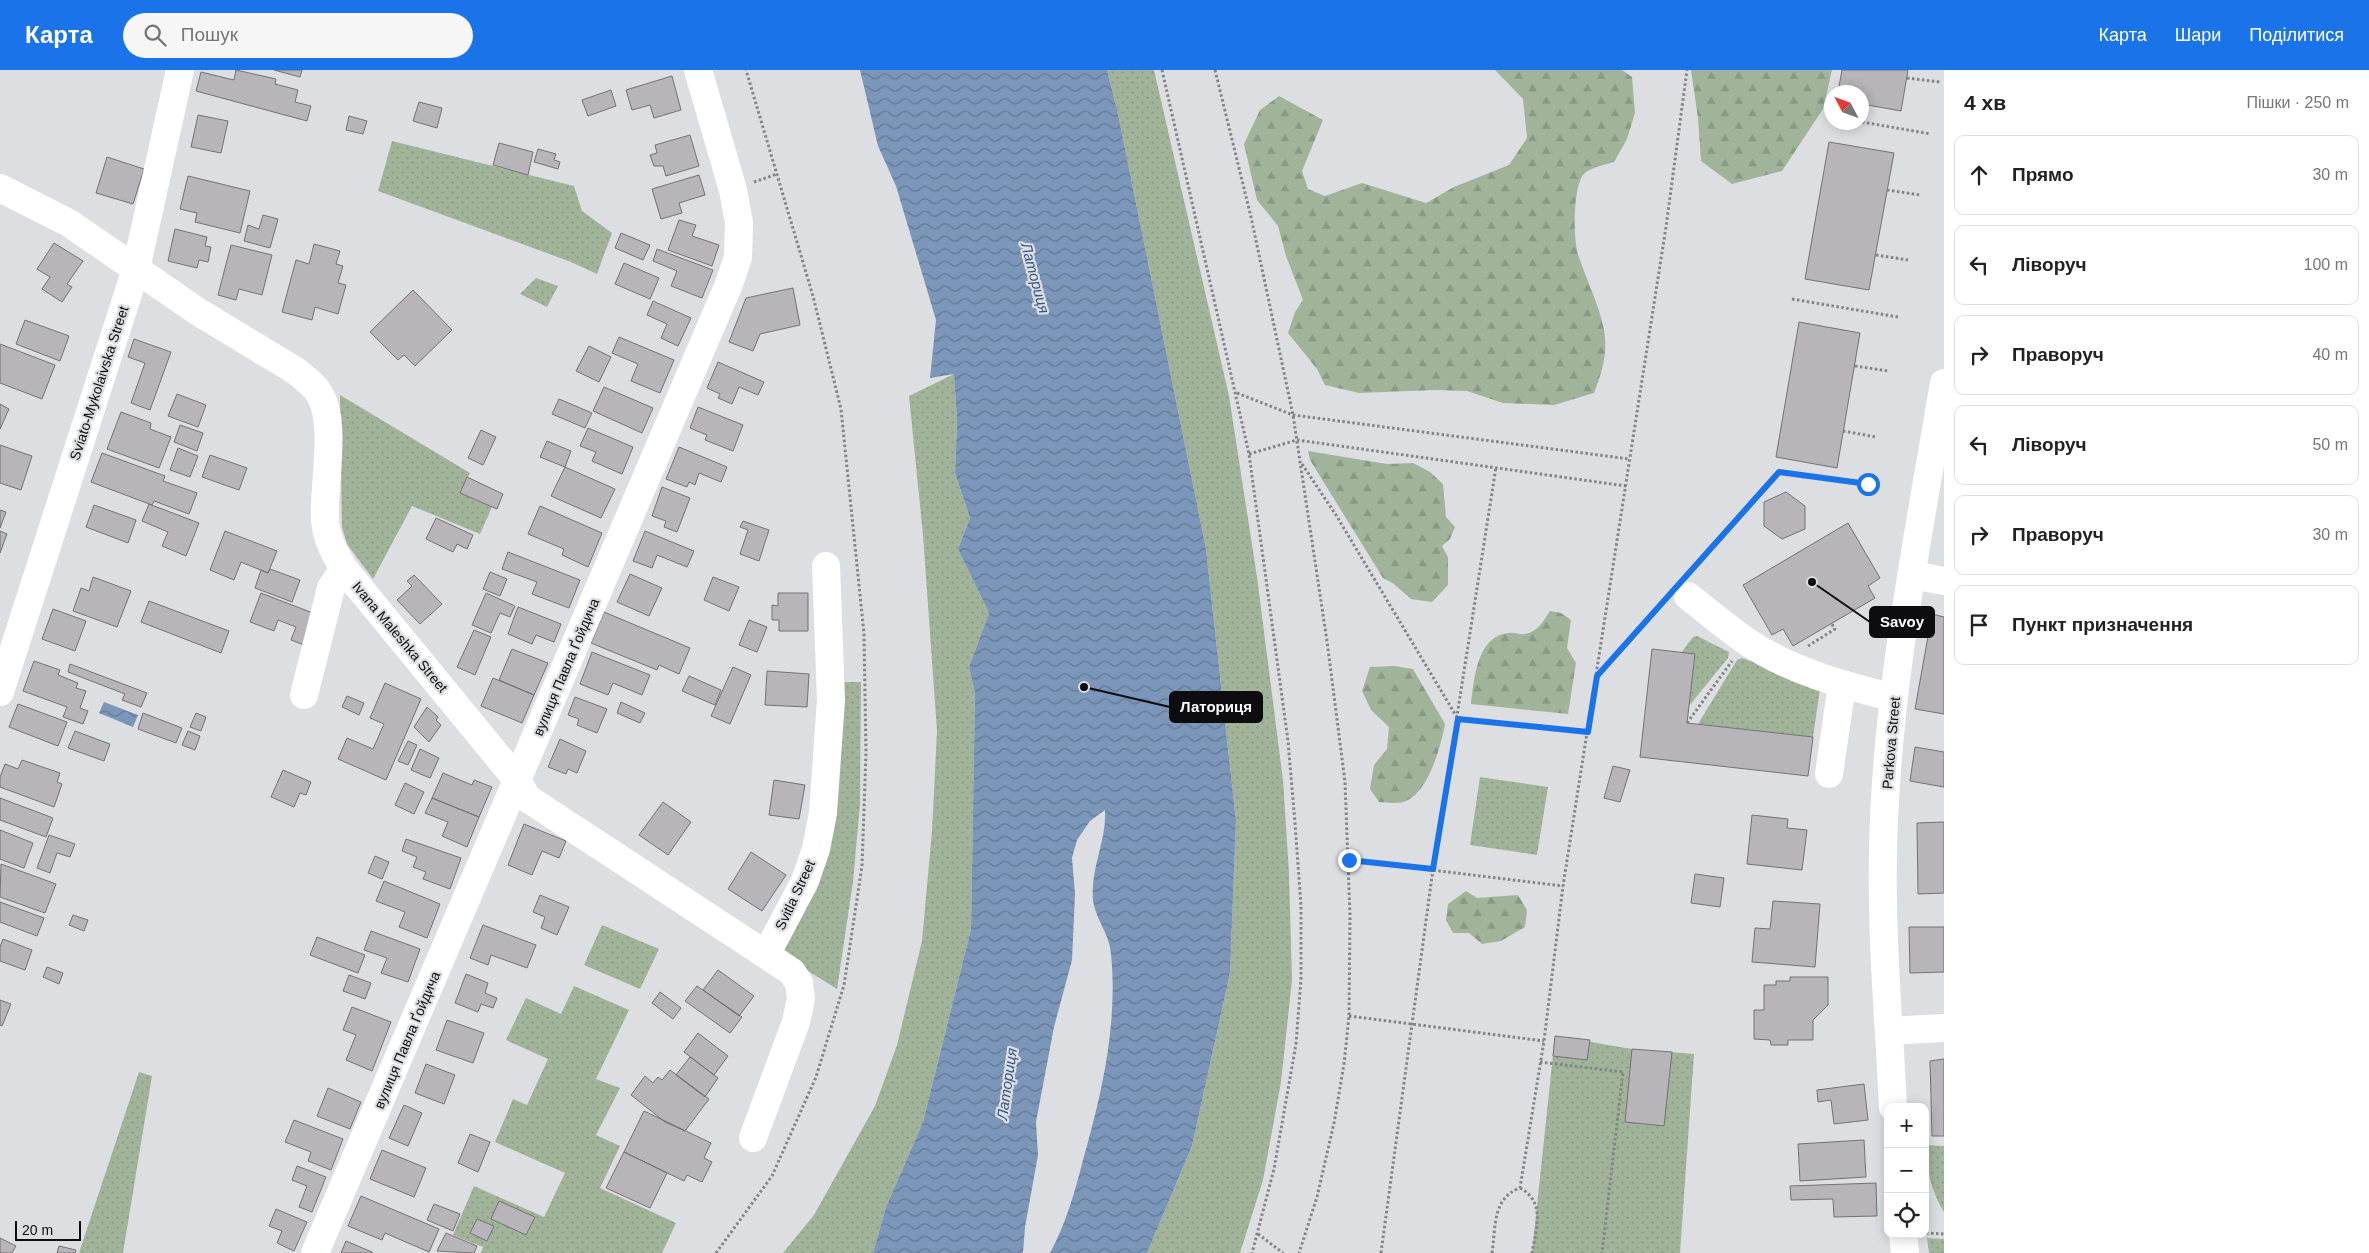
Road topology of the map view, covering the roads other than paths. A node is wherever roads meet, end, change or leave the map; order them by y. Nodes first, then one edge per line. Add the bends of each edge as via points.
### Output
1 (180, 70) edge
2 (698, 70) edge
3 (0, 188) edge
4 (136, 269) junction
5 (1944, 383) edge
6 (826, 566) dead end
7 (344, 569) junction
8 (1912, 575) junction
9 (1944, 581) edge
10 (1681, 589) road end
11 (1842, 685) junction
12 (0, 692) edge
13 (304, 694) dead end
14 (1894, 698) junction
15 (1830, 774) dead end
16 (518, 781) junction
17 (766, 955) junction
18 (1944, 1028) edge
19 (1889, 1031) junction
20 (1893, 1103) edge
21 (753, 1138) dead end
22 (1903, 1238) edge
23 (315, 1253) edge
24 (1905, 1253) edge

1 - 4 street, Sviato-Mykolaivska Street
2 - 16 street, вулиця Павла Ґойдича via 733,190 739,223 738,257 730,284
3 - 4 street, Ivana Maleshka Street via 69,223
4 - 7 street, Ivana Maleshka Street via 197,311 296,371 320,395 326,411 328,434 325,522 333,550
4 - 12 street, Sviato-Mykolaivska Street
5 - 8 street, Parkova Street
6 - 17 street, Svitla Street via 831,700 823,813 805,881
7 - 13 street via 331,588
7 - 16 street, Ivana Maleshka Street
8 - 9 street
8 - 14 street, Parkova Street
10 - 11 street via 1746,642 1784,662
11 - 14 street
11 - 15 street
14 - 19 street, Parkova Street via 1883,850
16 - 17 street, Ivana Maleshka Street via 527,798
16 - 23 street, вулиця Павла Ґойдича
17 - 21 street via 792,972 799,982 801,999 796,1022
18 - 19 street
19 - 20 street, Parkova Street
22 - 24 street

